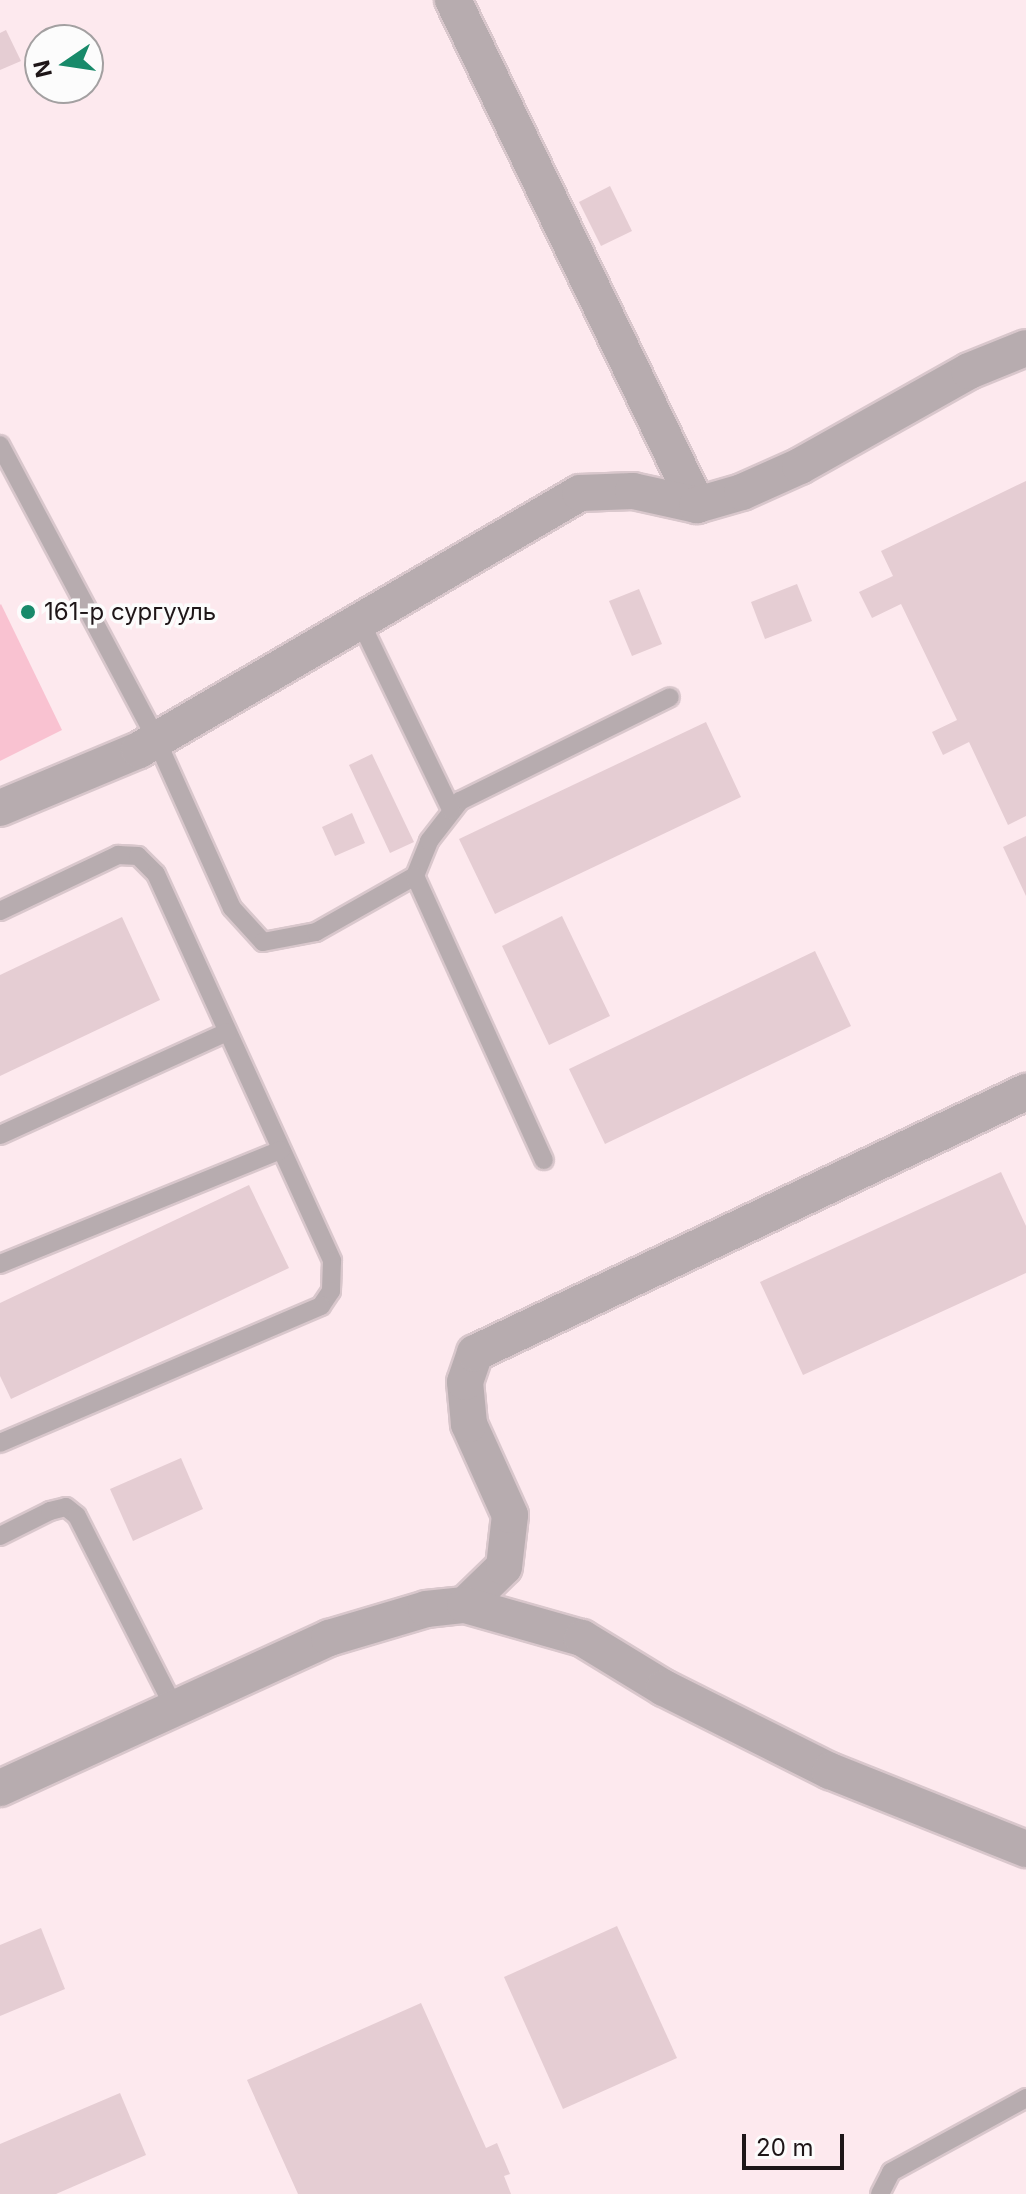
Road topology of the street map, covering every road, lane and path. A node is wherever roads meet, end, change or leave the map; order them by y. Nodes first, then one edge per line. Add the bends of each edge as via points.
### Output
1 (453, 0) edge
2 (1026, 348) edge
3 (0, 445) edge
4 (697, 505) junction
5 (359, 619) junction
6 (670, 697) dead end
7 (156, 739) junction
8 (0, 808) edge
9 (452, 811) junction
10 (415, 876) junction
11 (0, 911) edge
12 (227, 1032) junction
13 (1026, 1092) edge
14 (0, 1135) edge
15 (281, 1150) junction
16 (544, 1160) dead end
17 (0, 1264) edge
18 (0, 1443) edge
19 (0, 1536) edge
20 (465, 1605) junction
21 (175, 1709) junction
22 (0, 1788) edge
23 (1026, 1849) edge
24 (1026, 2098) edge
25 (880, 2194) edge

1 - 4 street
2 - 4 street via 969,371 800,466
3 - 7 lane
4 - 5 street via 633,491 580,493
5 - 7 street
5 - 9 lane
6 - 9 lane via 460,801
7 - 8 street
7 - 10 lane via 232,908 263,942 316,932
9 - 10 lane via 429,841
10 - 16 lane
11 - 12 lane via 118,855 138,856 156,874
12 - 14 lane
12 - 15 lane
13 - 20 street via 475,1353 465,1382 469,1424 510,1515 504,1567
15 - 17 lane
15 - 18 lane via 332,1261 331,1291 321,1306
19 - 21 lane via 50,1511 66,1507 77,1516
20 - 21 street via 426,1609 329,1638
20 - 23 street via 582,1638 664,1688 830,1771
21 - 22 street
24 - 25 lane via 891,2172

